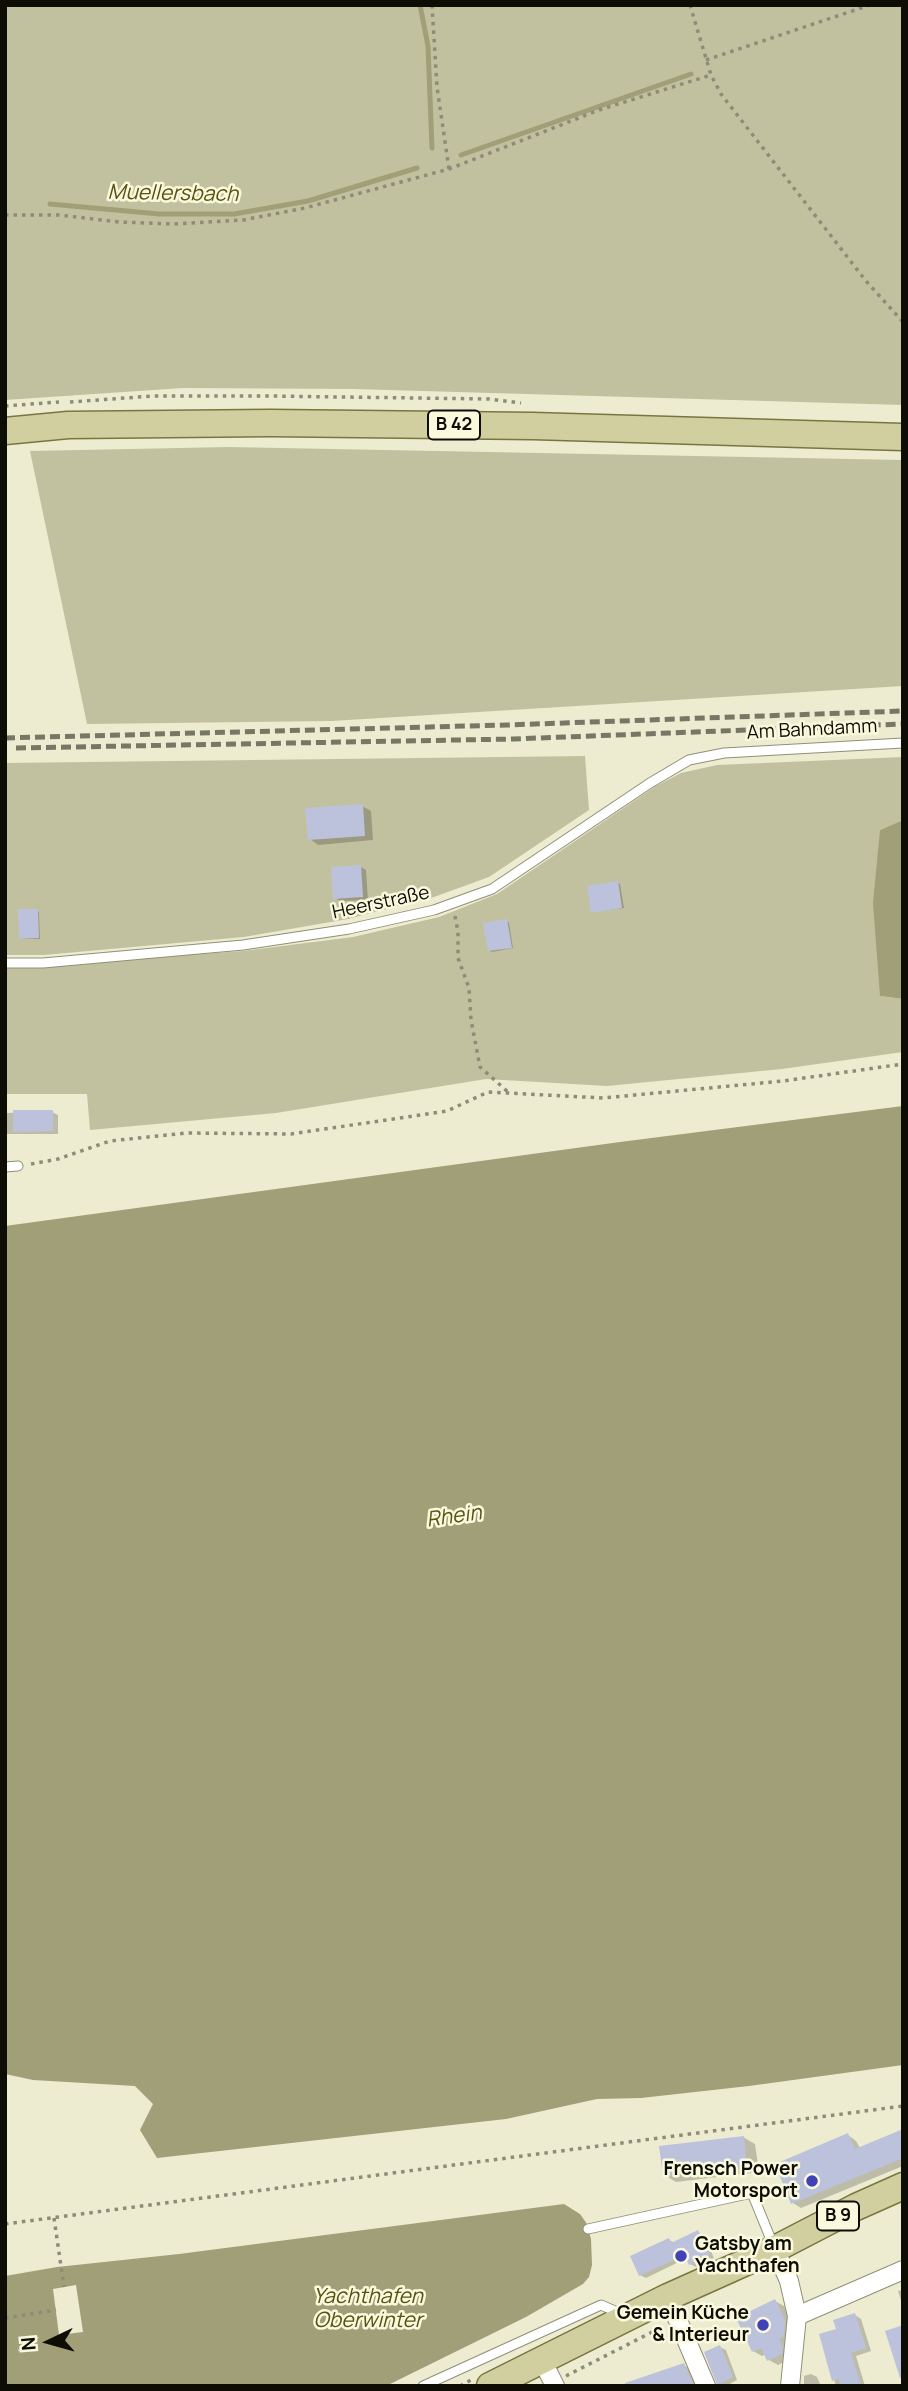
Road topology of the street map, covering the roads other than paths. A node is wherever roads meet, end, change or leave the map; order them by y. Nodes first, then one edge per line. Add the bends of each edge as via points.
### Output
1 (5, 431) edge
2 (903, 437) edge
3 (903, 743) edge
4 (724, 753) joint
5 (5, 963) edge
6 (18, 1166) road end
7 (5, 1167) edge
8 (903, 2186) edge
9 (589, 2229) dead end
10 (775, 2249) junction
11 (903, 2270) edge
12 (668, 2297) junction
13 (629, 2316) junction
14 (797, 2316) junction
15 (542, 2360) junction
16 (423, 2386) edge
17 (490, 2386) edge
18 (555, 2386) edge
19 (706, 2386) edge
20 (790, 2386) edge

1 - 2 main road, B 42 via 68,425 270,424
3 - 4 lane, Am Bahndamm
4 - 5 lane, Heerstraße via 689,760 492,889 453,904 349,929 243,945
6 - 7 lane
8 - 10 main road, B 9
9 - 10 lane via 752,2193
10 - 12 main road, B 9
10 - 14 street
11 - 14 street
12 - 13 main road, B 9
12 - 19 street
13 - 15 main road, B 9
13 - 16 lane via 601,2305
14 - 20 street
15 - 17 main road, B 9
15 - 18 street

